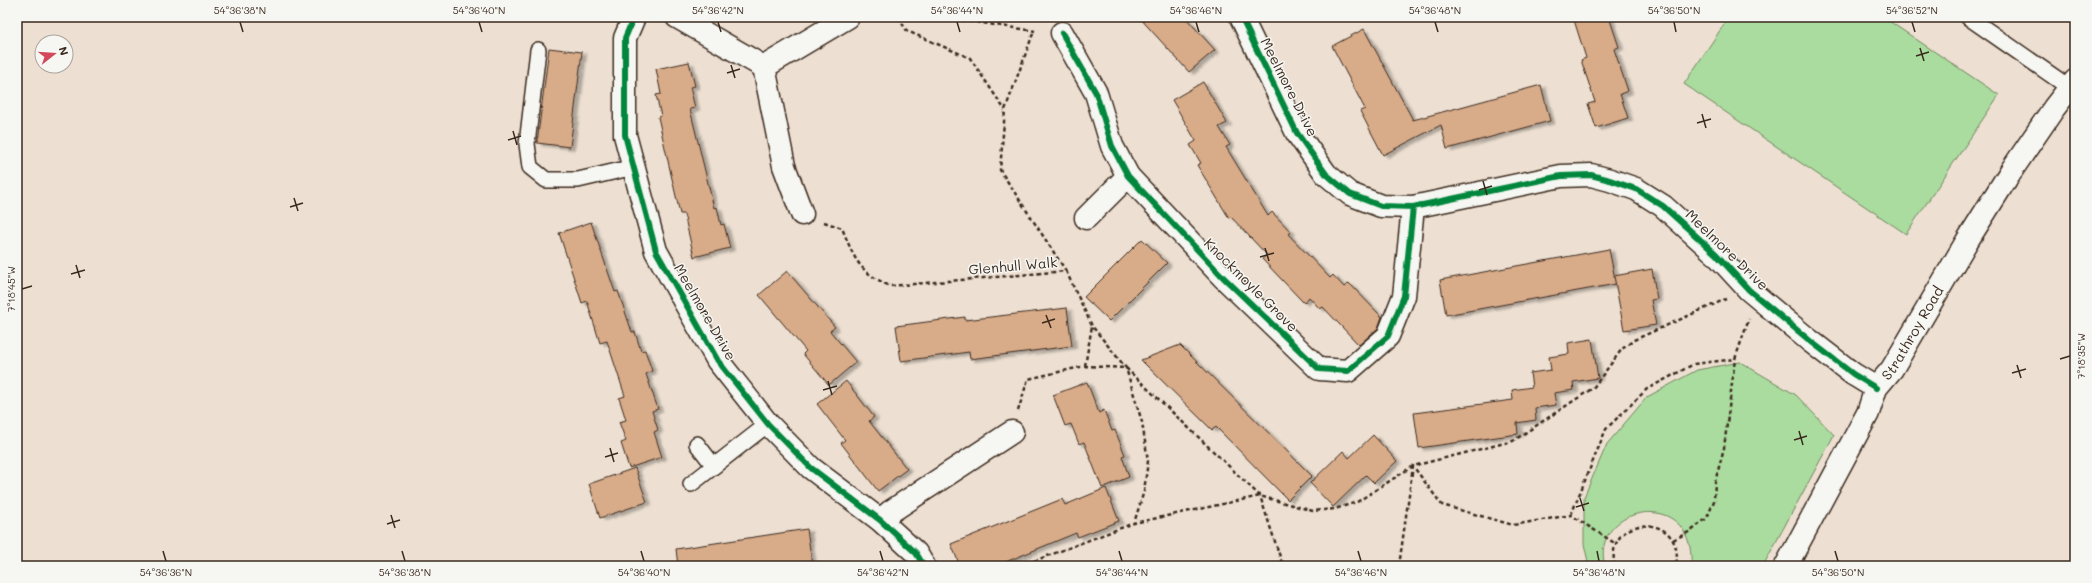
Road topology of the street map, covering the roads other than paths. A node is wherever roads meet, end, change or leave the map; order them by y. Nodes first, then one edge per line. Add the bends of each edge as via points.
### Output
1 (634, 17) edge
2 (677, 17) edge
3 (848, 17) edge
4 (1241, 17) edge
5 (1968, 17) edge
6 (1062, 33) road end
7 (538, 50) dead end
8 (764, 67) junction
9 (2072, 84) edge
10 (634, 167) junction
11 (1128, 176) junction
12 (1413, 207) junction
13 (802, 214) road end
14 (1086, 218) dead end
15 (1876, 388) junction
16 (768, 424) junction
17 (1012, 432) road end
18 (697, 444) dead end
19 (714, 466) junction
20 (691, 484) dead end
21 (880, 520) junction
22 (924, 566) edge
23 (1786, 566) edge

1 - 10 street, Meelmore Drive via 625,38 626,135
2 - 8 street
3 - 8 street
4 - 12 street, Meelmore Drive via 1297,133 1326,174 1350,194 1381,206
5 - 9 lane
6 - 11 street, Knockmoyle Grove via 1096,93 1112,146
7 - 10 lane via 527,144 530,167 546,180 578,180
8 - 13 street via 784,166
9 - 15 street, Strathroy Road via 2007,177 1892,368
10 - 16 street, Meelmore Drive via 656,251 718,361
11 - 12 street, Knockmoyle Grove via 1223,277 1319,369 1348,371 1388,336 1404,296
11 - 14 street
12 - 15 street, Meelmore Drive via 1561,176 1591,176 1636,189 1663,206 1716,254 1752,293 1853,374
15 - 23 street, Strathroy Road via 1868,413
16 - 19 lane
16 - 21 street, Meelmore Drive via 811,468
17 - 21 street
18 - 19 lane
19 - 20 lane
21 - 22 street, Meelmore Drive via 916,553

